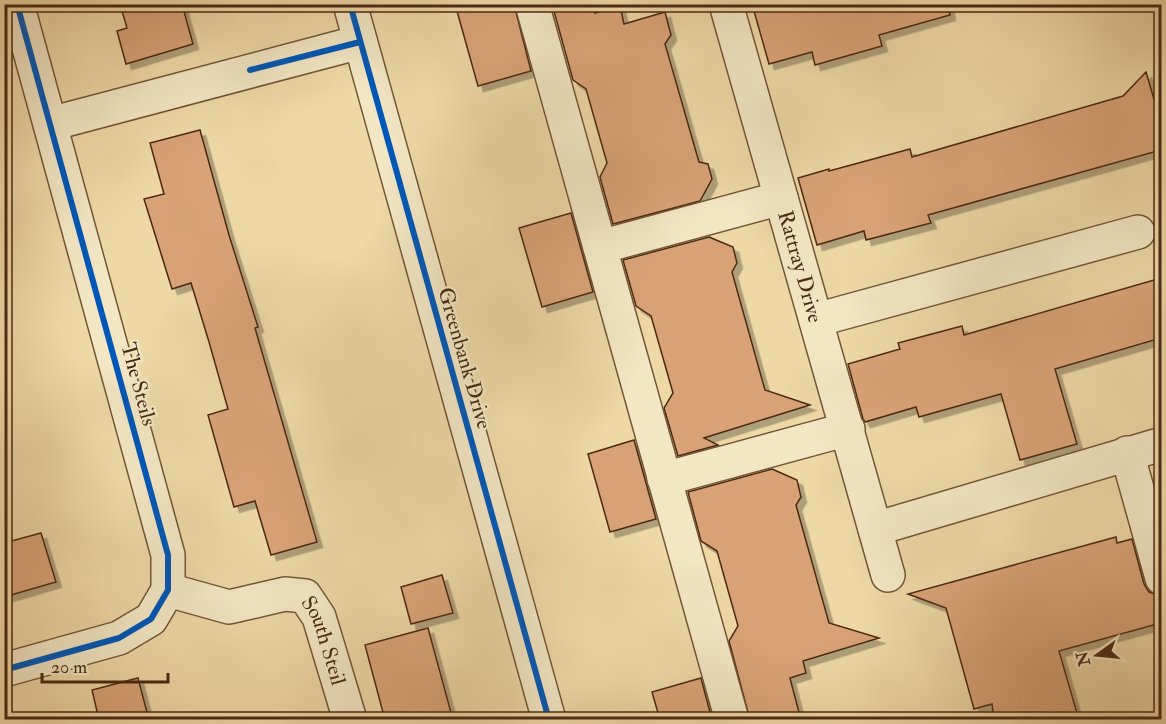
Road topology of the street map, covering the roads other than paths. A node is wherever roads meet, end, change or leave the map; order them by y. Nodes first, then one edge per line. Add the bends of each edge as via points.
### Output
1 (17, 4) edge
2 (350, 4) edge
3 (532, 4) edge
4 (726, 4) edge
5 (360, 42) junction
6 (50, 124) junction
7 (782, 198) junction
8 (1138, 232) dead end
9 (600, 248) junction
10 (816, 320) junction
11 (848, 429) junction
12 (1161, 444) edge
13 (1127, 453) junction
14 (664, 479) junction
15 (875, 529) junction
16 (888, 575) dead end
17 (1161, 578) edge
18 (168, 590) junction
19 (4, 670) edge
20 (350, 720) edge
21 (549, 720) edge
22 (732, 720) edge

1 - 6 street, The Steils
2 - 5 street, Greenbank Drive
3 - 9 street
4 - 7 street, Rattray Drive
5 - 6 street
5 - 21 street, Greenbank Drive
6 - 18 street, The Steils via 168,555
7 - 9 street
7 - 10 street, Rattray Drive
8 - 10 street
9 - 14 street
10 - 11 street, Rattray Drive
11 - 14 street
11 - 15 street, Rattray Drive
12 - 13 street
13 - 15 street
13 - 17 street
14 - 22 street
15 - 16 street, Rattray Drive
18 - 19 street, The Steils via 151,620 119,638
18 - 20 street, South Steil via 229,607 285,594 305,597 319,617

